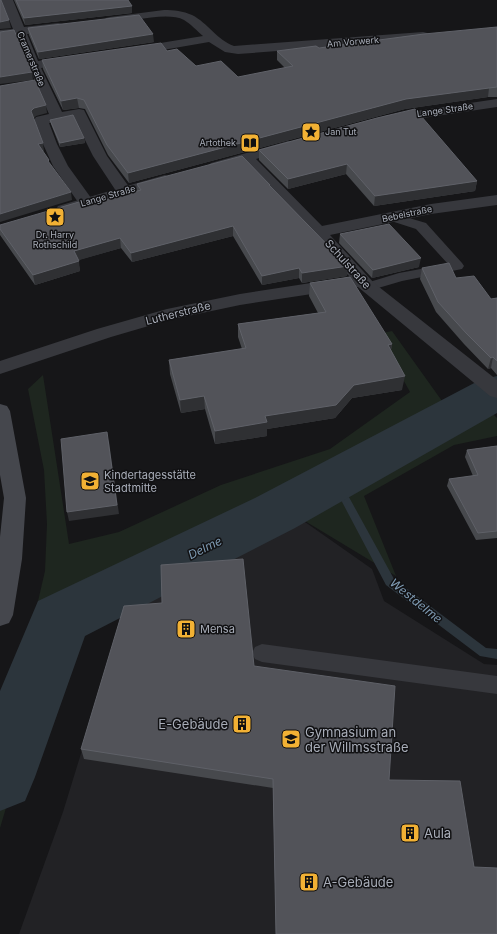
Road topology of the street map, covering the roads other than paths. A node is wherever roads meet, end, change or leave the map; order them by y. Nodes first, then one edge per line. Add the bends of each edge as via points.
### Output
1 (7, 0) edge
2 (96, 23) edge
3 (72, 26) edge
4 (20, 32) junction
5 (0, 34) edge
6 (434, 34) edge
7 (212, 38) junction
8 (122, 53) edge
9 (84, 58) edge
10 (34, 65) junction
11 (41, 83) junction
12 (27, 85) edge
13 (497, 103) edge
14 (57, 117) junction
15 (373, 122) edge
16 (300, 141) edge
17 (246, 157) junction
18 (201, 170) edge
19 (178, 176) edge
20 (124, 191) junction
21 (497, 200) edge
22 (86, 202) junction
23 (50, 213) edge
24 (392, 217) junction
25 (318, 232) junction
26 (364, 284) junction
27 (0, 368) edge
28 (492, 388) edge
29 (0, 410) edge
30 (0, 614) edge
31 (262, 653) dead end
32 (497, 685) edge

1 - 4 street, Cramerstraße
2 - 7 street, Am Vorwerk via 167,14 190,19
3 - 4 street
4 - 5 street
4 - 10 street, Cramerstraße
6 - 7 street, Am Vorwerk via 244,50 230,50
7 - 8 street
9 - 10 street
10 - 11 street, Cramerstraße
11 - 12 lane
11 - 14 street, Cramerstraße
13 - 15 street, Lange Straße via 409,114
14 - 20 street via 79,113 100,156
14 - 22 street via 41,120 61,166
16 - 17 street
17 - 18 street
17 - 25 street, Schulstraße
19 - 20 street, Lange Straße
20 - 22 street, Lange Straße
21 - 24 street, Bebelstraße
22 - 23 street, Lange Straße
24 - 25 street, Bebelstraße
24 - 26 lane via 421,226 457,266
25 - 26 street, Schulstraße
26 - 27 street, Lutherstraße via 231,301 168,315 90,337
26 - 28 street, Schulstraße
29 - 30 main road via 15,498 10,559
31 - 32 lane

